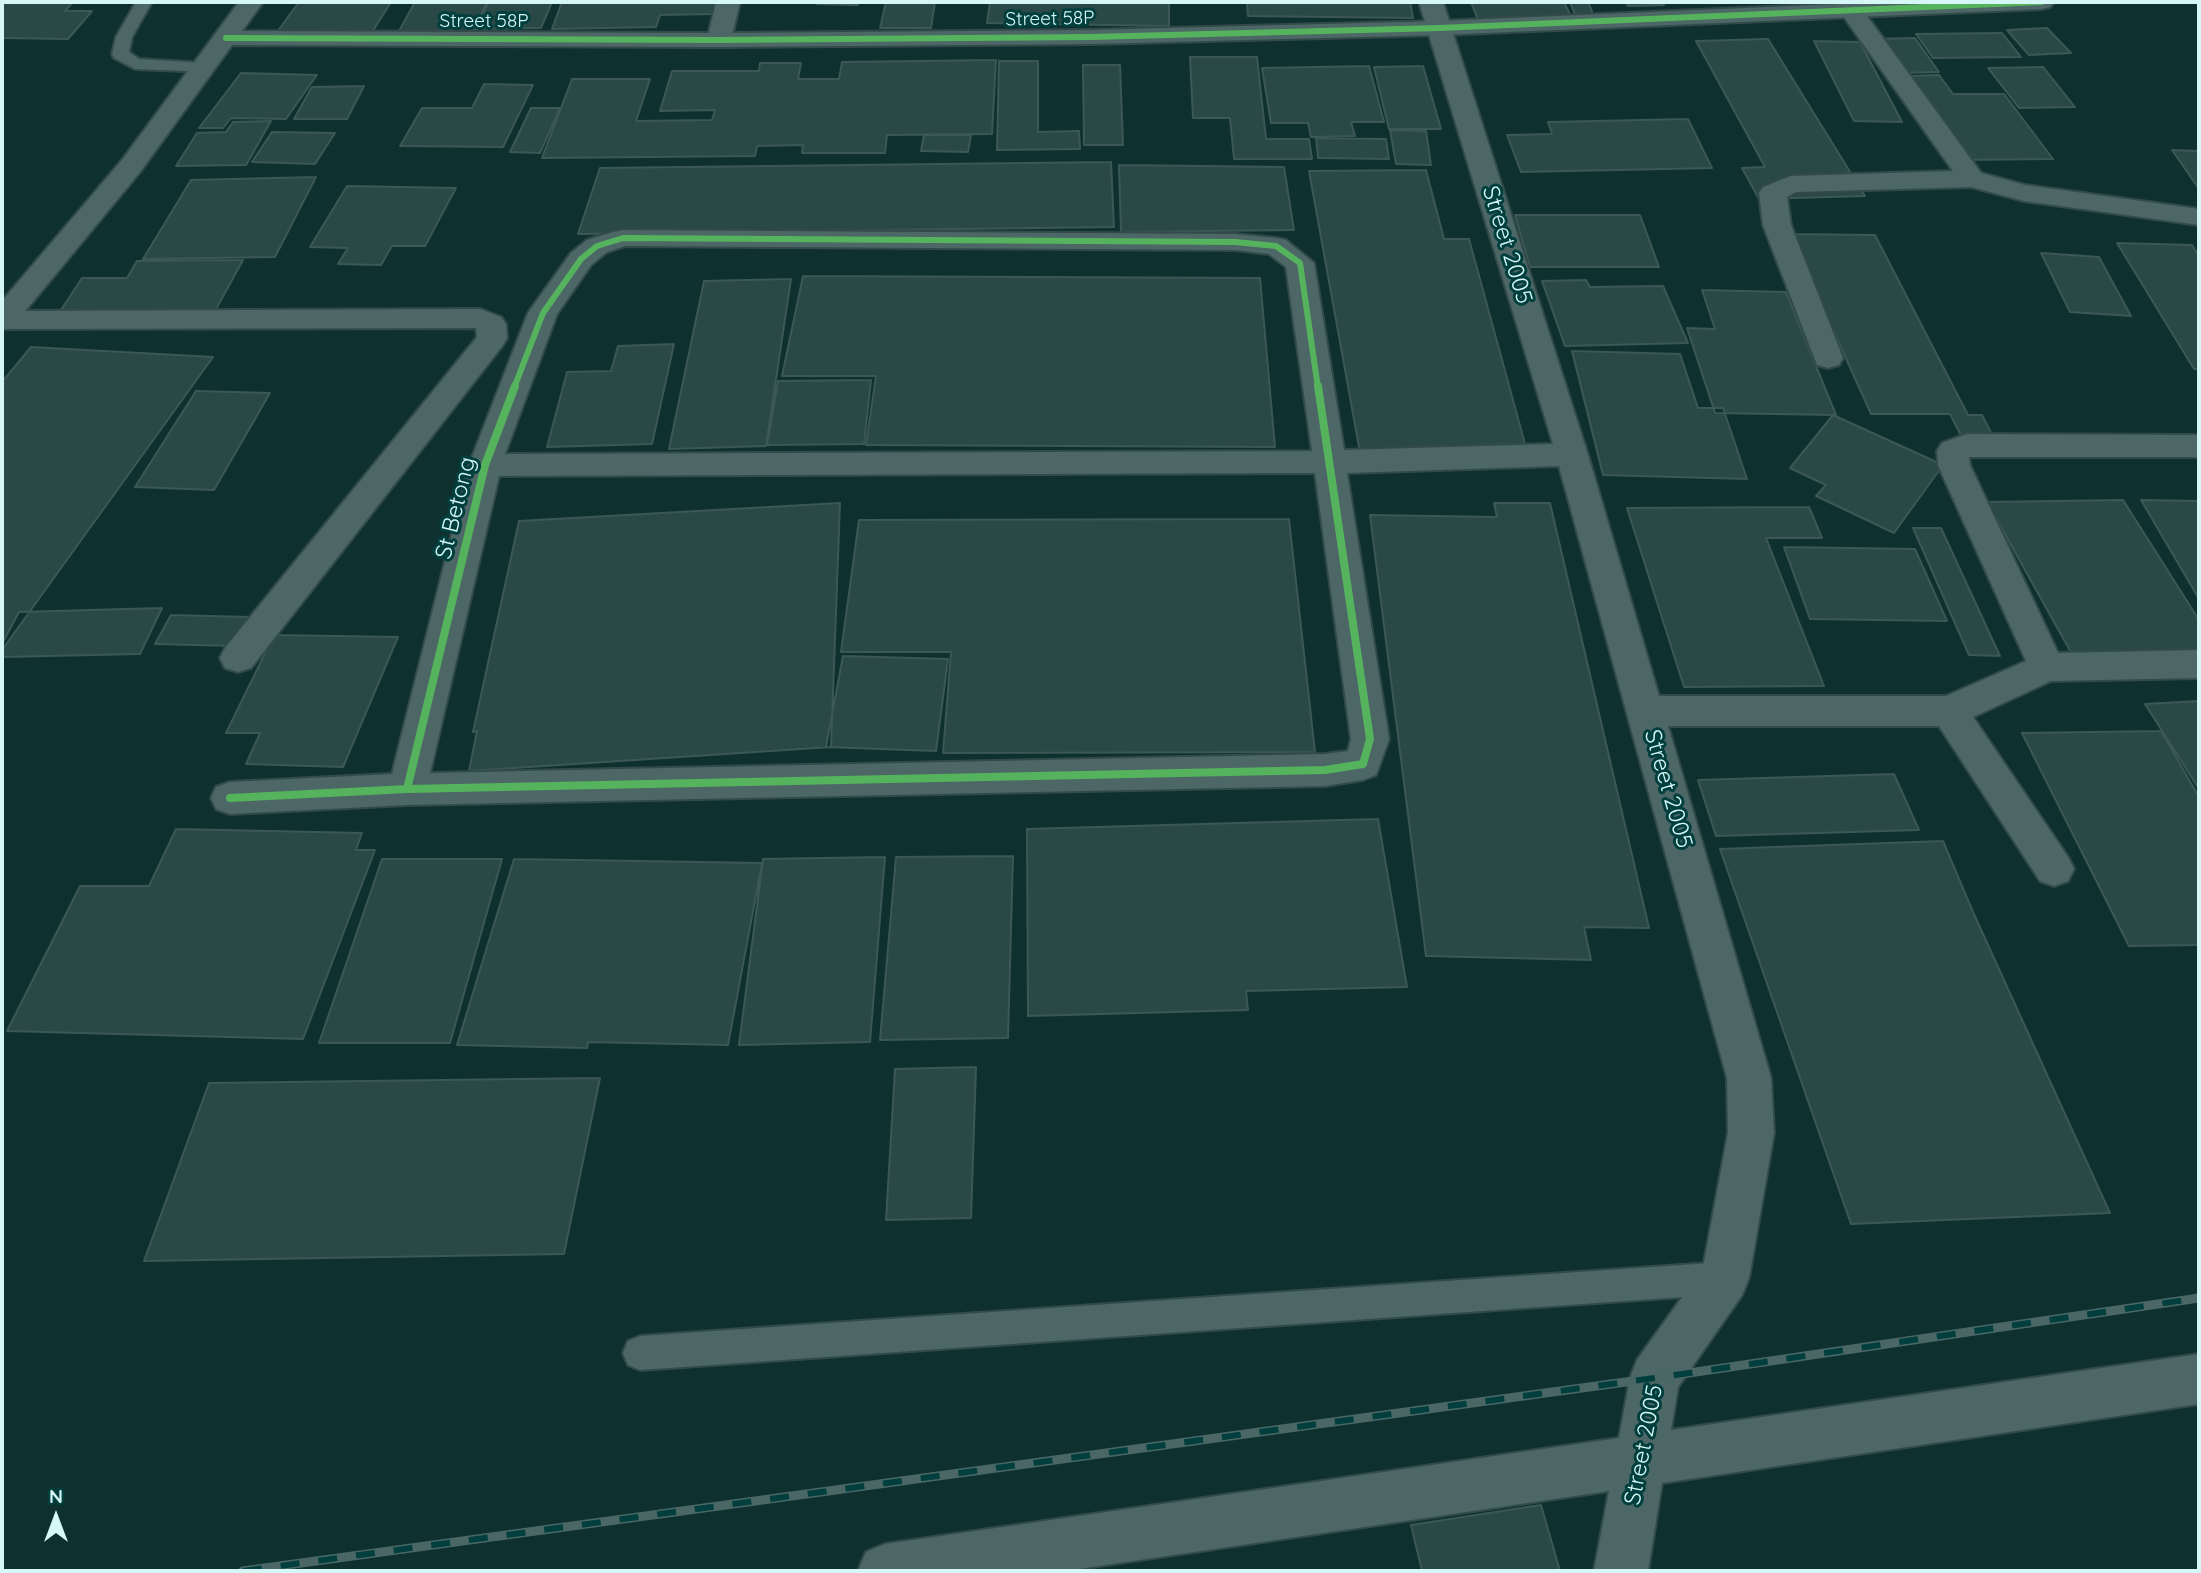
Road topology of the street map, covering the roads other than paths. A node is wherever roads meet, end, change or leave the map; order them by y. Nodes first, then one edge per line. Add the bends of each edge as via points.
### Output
1 (144, 2) edge
2 (251, 2) edge
3 (728, 2) edge
4 (2042, 2) edge
5 (1851, 10) junction
6 (1436, 15) edge
7 (226, 38) junction
8 (719, 40) junction
9 (204, 68) junction
10 (1972, 179) junction
11 (2199, 217) edge
12 (2, 320) edge
13 (1828, 358) dead end
14 (2199, 446) edge
15 (1572, 455) junction
16 (1327, 462) junction
17 (485, 465) junction
18 (238, 658) dead end
19 (2199, 664) edge
20 (2047, 667) junction
21 (1646, 711) junction
22 (1949, 711) junction
23 (407, 789) junction
24 (230, 798) dead end
25 (2054, 869) dead end
26 (1725, 1278) junction
27 (640, 1353) dead end
28 (2199, 1379) edge
29 (1640, 1461) junction
30 (885, 1571) edge
31 (1621, 1571) edge

1 - 9 lane via 120,54 135,64
2 - 7 street
3 - 8 street
4 - 5 street, Street 58P
5 - 6 street, Street 58P
5 - 10 street
6 - 8 street, Street 58P via 1091,37
6 - 15 street, Street 2005
7 - 8 street, Street 58P
7 - 9 street
9 - 12 street via 131,166
10 - 11 street via 2025,193
10 - 13 street via 1815,181 1791,184 1773,193 1777,225
12 - 18 street via 480,318 491,324 492,338
14 - 20 street via 1967,445 1953,450 1954,465
15 - 16 street
15 - 21 street, Street 2005
16 - 17 street
16 - 17 street, St Betong via 1300,263 1276,246 623,238 597,246 581,259 543,313
16 - 23 street via 1370,739 1363,764 1325,770
17 - 23 street, St Betong
19 - 20 street
20 - 22 street
21 - 22 street
21 - 26 street, Street 2005 via 1749,1078 1751,1133
22 - 25 street
23 - 24 street
26 - 27 lane
26 - 29 street, Street 2005 via 1655,1378
28 - 29 street
29 - 30 street
29 - 31 street, Street 2005

